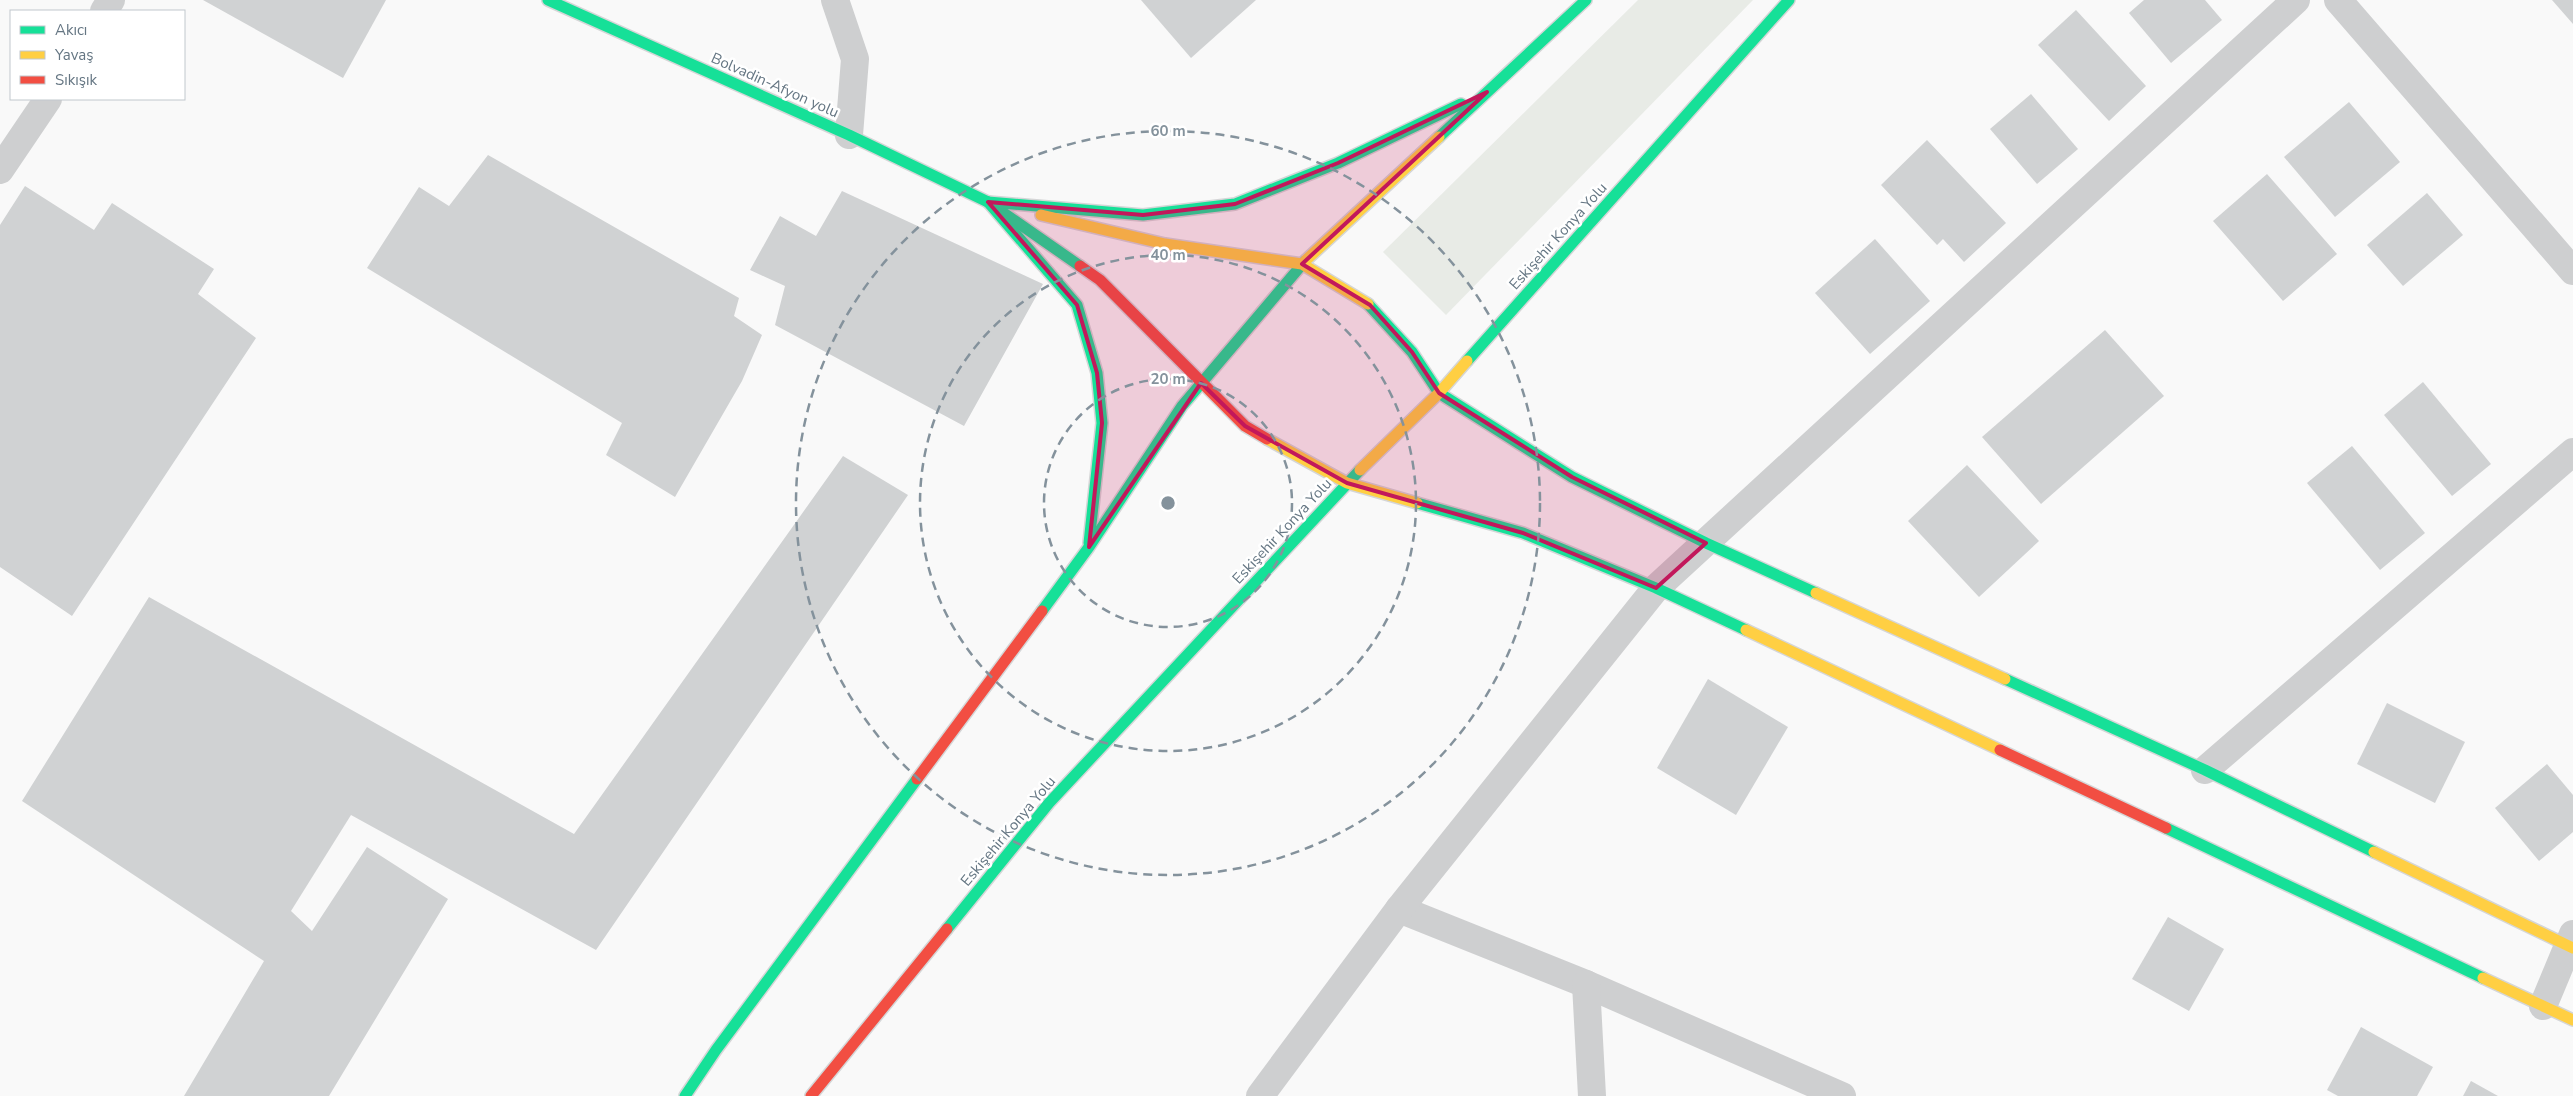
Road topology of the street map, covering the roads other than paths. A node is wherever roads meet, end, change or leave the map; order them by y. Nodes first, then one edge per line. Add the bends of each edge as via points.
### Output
1 (548, 0) edge
2 (836, 0) edge
3 (1586, 0) edge
4 (1788, 0) edge
5 (2296, 0) edge
6 (2338, 0) edge
7 (1487, 92) junction
8 (47, 100) edge
9 (849, 135) junction
10 (0, 170) edge
11 (988, 202) junction
12 (1302, 264) junction
13 (2573, 271) edge
14 (1201, 383) junction
15 (1439, 393) junction
16 (2573, 452) edge
17 (1347, 483) junction
18 (1706, 543) junction
19 (1089, 547) junction
20 (1656, 588) junction
21 (2205, 770) junction
22 (1399, 909) junction
23 (2571, 943) edge
24 (1586, 984) junction
25 (2543, 1006) junction
26 (2573, 1020) edge
27 (685, 1096) edge
28 (811, 1096) edge
29 (1260, 1096) edge
30 (1592, 1096) edge
31 (1842, 1096) edge

1 - 9 main road, Bolvadin-Afyon yolu
2 - 9 street via 855,59
3 - 7 main road
4 - 15 main road, Eskişehir Konya Yolu
5 - 18 street
6 - 13 street
7 - 11 main road via 1338,163 1235,204 1143,215
7 - 12 main road
8 - 10 street
9 - 11 main road, Bolvadin-Afyon yolu
11 - 12 main road via 1165,244
11 - 14 main road via 1100,280
11 - 19 main road via 1077,304 1098,373 1102,423
12 - 14 main road
12 - 15 main road via 1370,304 1412,352
14 - 17 main road via 1245,426
14 - 19 main road via 1182,406
15 - 17 main road, Eskişehir Konya Yolu
15 - 18 main road via 1572,477
16 - 21 street
17 - 20 main road via 1523,533
17 - 28 main road, Eskişehir Konya Yolu via 1049,803
18 - 20 street
18 - 21 main road
19 - 27 main road
20 - 22 street
20 - 25 main road
21 - 23 main road
22 - 24 street
22 - 29 street
23 - 25 street
24 - 30 street
24 - 31 street
25 - 26 main road

